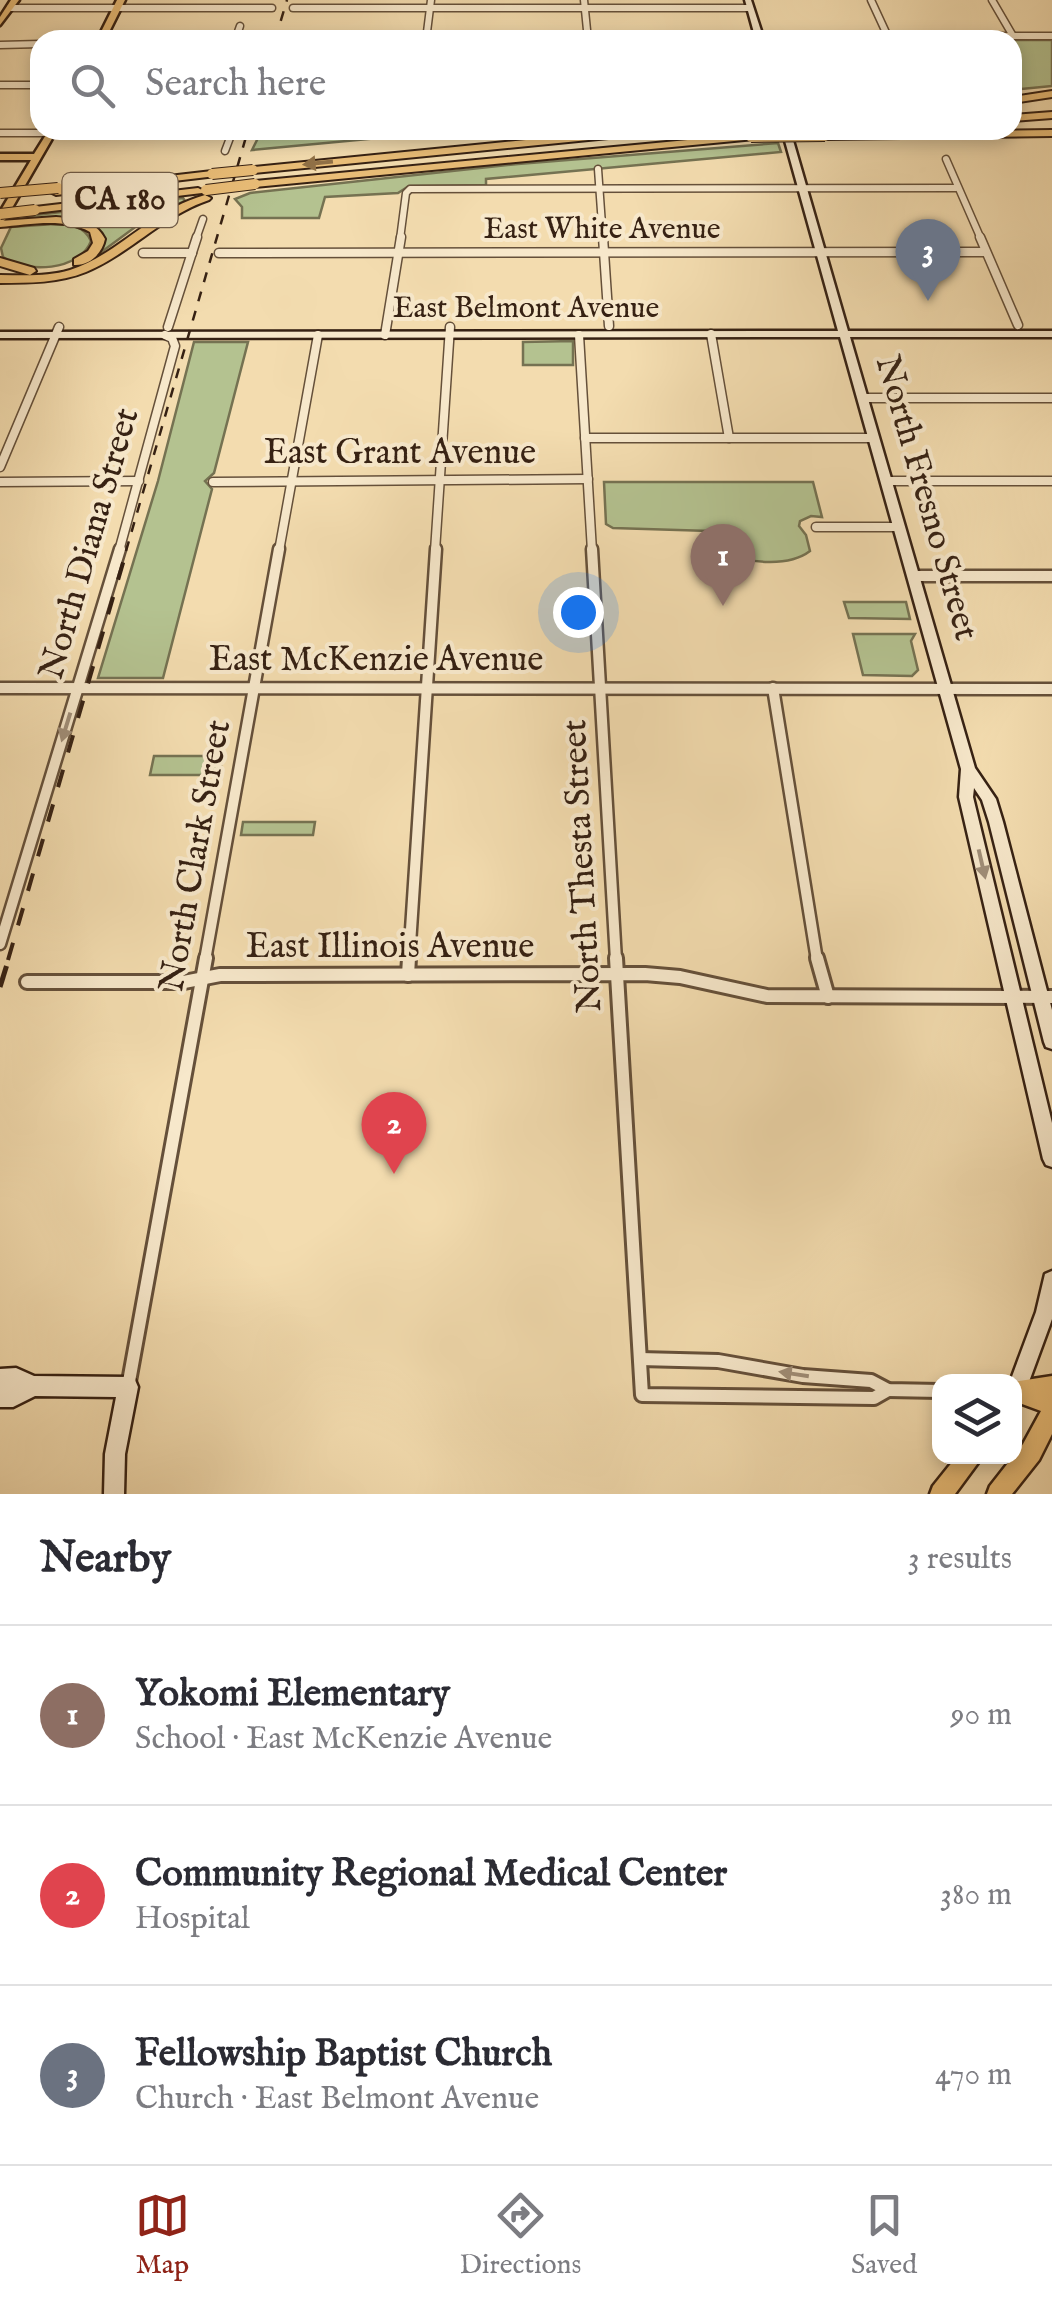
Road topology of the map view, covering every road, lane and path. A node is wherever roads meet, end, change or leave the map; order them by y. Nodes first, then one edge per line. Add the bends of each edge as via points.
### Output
1 (871, 0) edge
2 (992, 0) edge
3 (12, 4) edge
4 (120, 4) edge
5 (431, 4) edge
6 (584, 4) edge
7 (749, 4) edge
8 (272, 8) dead end
9 (293, 8) dead end
10 (0, 23) edge
11 (240, 26) dead end
12 (106, 30) edge
13 (239, 30) edge
14 (427, 30) edge
15 (587, 30) edge
16 (757, 30) edge
17 (884, 30) edge
18 (1010, 30) edge
19 (1022, 36) edge
20 (1052, 36) edge
21 (0, 44) edge
22 (30, 44) edge
23 (0, 85) edge
24 (30, 85) edge
25 (1052, 94) edge
26 (1022, 100) edge
27 (1022, 102) edge
28 (1052, 103) edge
29 (1052, 115) edge
30 (1022, 117) edge
31 (30, 132) edge
32 (0, 133) edge
33 (1022, 135) edge
34 (1052, 135) edge
35 (48, 140) edge
36 (229, 140) edge
37 (557, 140) edge
38 (719, 140) edge
39 (789, 140) edge
40 (225, 151) dead end
41 (0, 157) edge
42 (38, 158) junction
43 (946, 159) dead end
44 (598, 169) dead end
45 (599, 188) junction
46 (804, 188) junction
47 (956, 188) junction
48 (206, 194) junction
49 (0, 196) edge
50 (32, 216) junction
51 (203, 218) dead end
52 (0, 219) edge
53 (604, 252) junction
54 (822, 252) junction
55 (985, 252) junction
56 (143, 253) dead end
57 (192, 253) junction
58 (219, 253) dead end
59 (399, 253) junction
60 (0, 262) edge
61 (50, 271) junction
62 (0, 276) edge
63 (609, 326) junction
64 (1018, 326) junction
65 (1052, 326) edge
66 (0, 327) edge
67 (844, 330) junction
68 (57, 331) junction
69 (167, 331) junction
70 (386, 331) junction
71 (450, 331) junction
72 (579, 334) junction
73 (711, 334) junction
74 (1052, 334) edge
75 (0, 335) edge
76 (318, 335) junction
77 (864, 398) junction
78 (1052, 398) edge
79 (585, 438) junction
80 (729, 438) junction
81 (874, 438) junction
82 (0, 467) edge
83 (291, 480) junction
84 (439, 480) junction
85 (588, 480) junction
86 (886, 481) junction
87 (1052, 481) edge
88 (0, 482) edge
89 (139, 482) junction
90 (212, 482) dead end
91 (816, 527) dead end
92 (900, 527) junction
93 (914, 576) junction
94 (1052, 576) edge
95 (0, 688) edge
96 (78, 688) junction
97 (254, 688) junction
98 (427, 688) junction
99 (600, 688) junction
100 (773, 688) junction
101 (946, 689) junction
102 (1052, 689) edge
103 (968, 769) junction
104 (0, 944) edge
105 (616, 974) junction
106 (408, 975) junction
107 (203, 978) junction
108 (27, 982) dead end
109 (828, 997) junction
110 (1012, 998) junction
111 (1046, 998) edge
112 (1052, 1042) edge
113 (1052, 1160) edge
114 (1052, 1280) edge
115 (640, 1359) junction
116 (1022, 1374) edge
117 (0, 1379) edge
118 (33, 1386) junction
119 (128, 1387) junction
120 (1052, 1387) edge
121 (888, 1390) junction
122 (932, 1390) edge
123 (1022, 1391) edge
124 (1022, 1395) edge
125 (0, 1397) edge
126 (1052, 1407) edge
127 (965, 1464) edge
128 (114, 1494) edge
129 (941, 1494) edge
130 (998, 1494) edge

1 - 17 street
2 - 18 street
3 - 4 street
3 - 10 main road
4 - 8 street
4 - 12 main road
5 - 6 street
5 - 9 street
5 - 14 street
6 - 7 street
6 - 15 street
7 - 16 main road
11 - 13 street
19 - 20 street
21 - 22 street
23 - 24 street
25 - 26 highway
27 - 28 highway
29 - 30 highway
31 - 32 street
33 - 34 highway
35 - 42 main road
36 - 40 street
37 -> 49 highway, CA 180, bridge
38 - 48 highway, bridge
39 - 46 main road, North Fresno Street
41 - 42 main road
42 - 52 main road
43 - 47 street
44 - 45 street
45 - 46 street
45 - 53 street
45 - 59 street via 408,190
46 - 47 street
46 - 54 main road, North Fresno Street
47 - 55 street
48 - 50 highway, CA 180
48 - 62 highway via 166,212 80,270 43,279
50 - 52 highway
50 - 61 highway via 76,222 97,234 88,257
51 - 57 street, North Diana Street
53 - 54 street, East White Avenue
53 - 59 street, East White Avenue
53 - 63 street
54 - 55 street, East White Avenue
54 - 67 main road, North Fresno Street
55 - 64 street
56 - 57 street
57 - 69 street, North Diana Street
58 - 59 street, East White Avenue
59 - 70 street
60 - 61 highway
61 - 62 highway
63 - 67 main road, East Belmont Avenue
63 - 71 main road, East Belmont Avenue
64 - 65 main road, East Belmont Avenue
64 - 67 main road, East Belmont Avenue
66 - 68 main road, East Belmont Avenue
67 - 73 main road, East Belmont Avenue
67 - 74 main road, East Belmont Avenue
67 - 77 main road, North Fresno Street
68 - 69 main road, East Belmont Avenue
68 - 69 main road, East Belmont Avenue
68 - 75 main road, East Belmont Avenue
68 - 82 street
69 - 70 main road, East Belmont Avenue
69 - 76 main road, East Belmont Avenue
69 - 89 street, North Diana Street via 175,346
70 - 71 main road, East Belmont Avenue
70 - 76 main road, East Belmont Avenue
71 - 72 main road, East Belmont Avenue
71 - 84 street
72 - 73 main road, East Belmont Avenue
72 - 79 street, North Thesta Street
73 - 80 street
76 - 83 street, North Clark Street
77 - 78 street
77 - 81 main road, North Fresno Street
79 - 80 street, East Grant Avenue
79 - 85 street, North Thesta Street
80 - 81 street, East Grant Avenue
81 - 86 main road, North Fresno Street
83 - 84 street, East Grant Avenue
83 - 90 street, East Grant Avenue
83 - 97 street, North Clark Street
84 - 85 street, East Grant Avenue
84 - 98 street
85 - 99 street, North Thesta Street
86 - 87 street
86 - 92 main road, North Fresno Street
88 - 89 street
89 - 96 street, North Diana Street
91 - 92 street
92 - 93 main road, North Fresno Street
93 - 94 street
93 - 101 main road, North Fresno Street
95 - 96 street, East McKenzie Avenue
96 - 97 street, East McKenzie Avenue
96 -> 104 street, North Diana Street
97 - 98 street, East McKenzie Avenue
97 - 107 street, North Clark Street
98 - 99 street, East McKenzie Avenue
98 - 106 street
99 - 100 street, East McKenzie Avenue
99 - 105 street, North Thesta Street
100 - 101 street, East McKenzie Avenue
100 - 109 street
101 - 102 street, East McKenzie Avenue
101 - 103 main road, North Fresno Street
103 -> 110 main road, North Fresno Street via 966,797
103 - 111 main road, North Fresno Street via 990,799
105 - 106 street, East Illinois Avenue
105 - 109 street, East Illinois Avenue via 661,974 767,996
105 - 115 street, North Thesta Street
106 - 107 street, East Illinois Avenue
107 - 108 street, East Illinois Avenue
107 - 119 street, North Clark Street
109 - 110 street, East Illinois Avenue
110 - 111 street, East Illinois Avenue
110 - 113 main road, North Fresno Street
111 - 112 main road, North Fresno Street
114 - 116 main road
121 -> 115 street via 871,1381 718,1361
115 - 121 street, North Thesta Street via 642,1395 874,1398
117 - 118 main road
118 - 119 main road
118 - 125 main road
119 - 128 main road
120 - 123 main road
121 - 122 street
124 - 126 main road
126 - 130 main road via 1031,1452
127 - 129 main road

